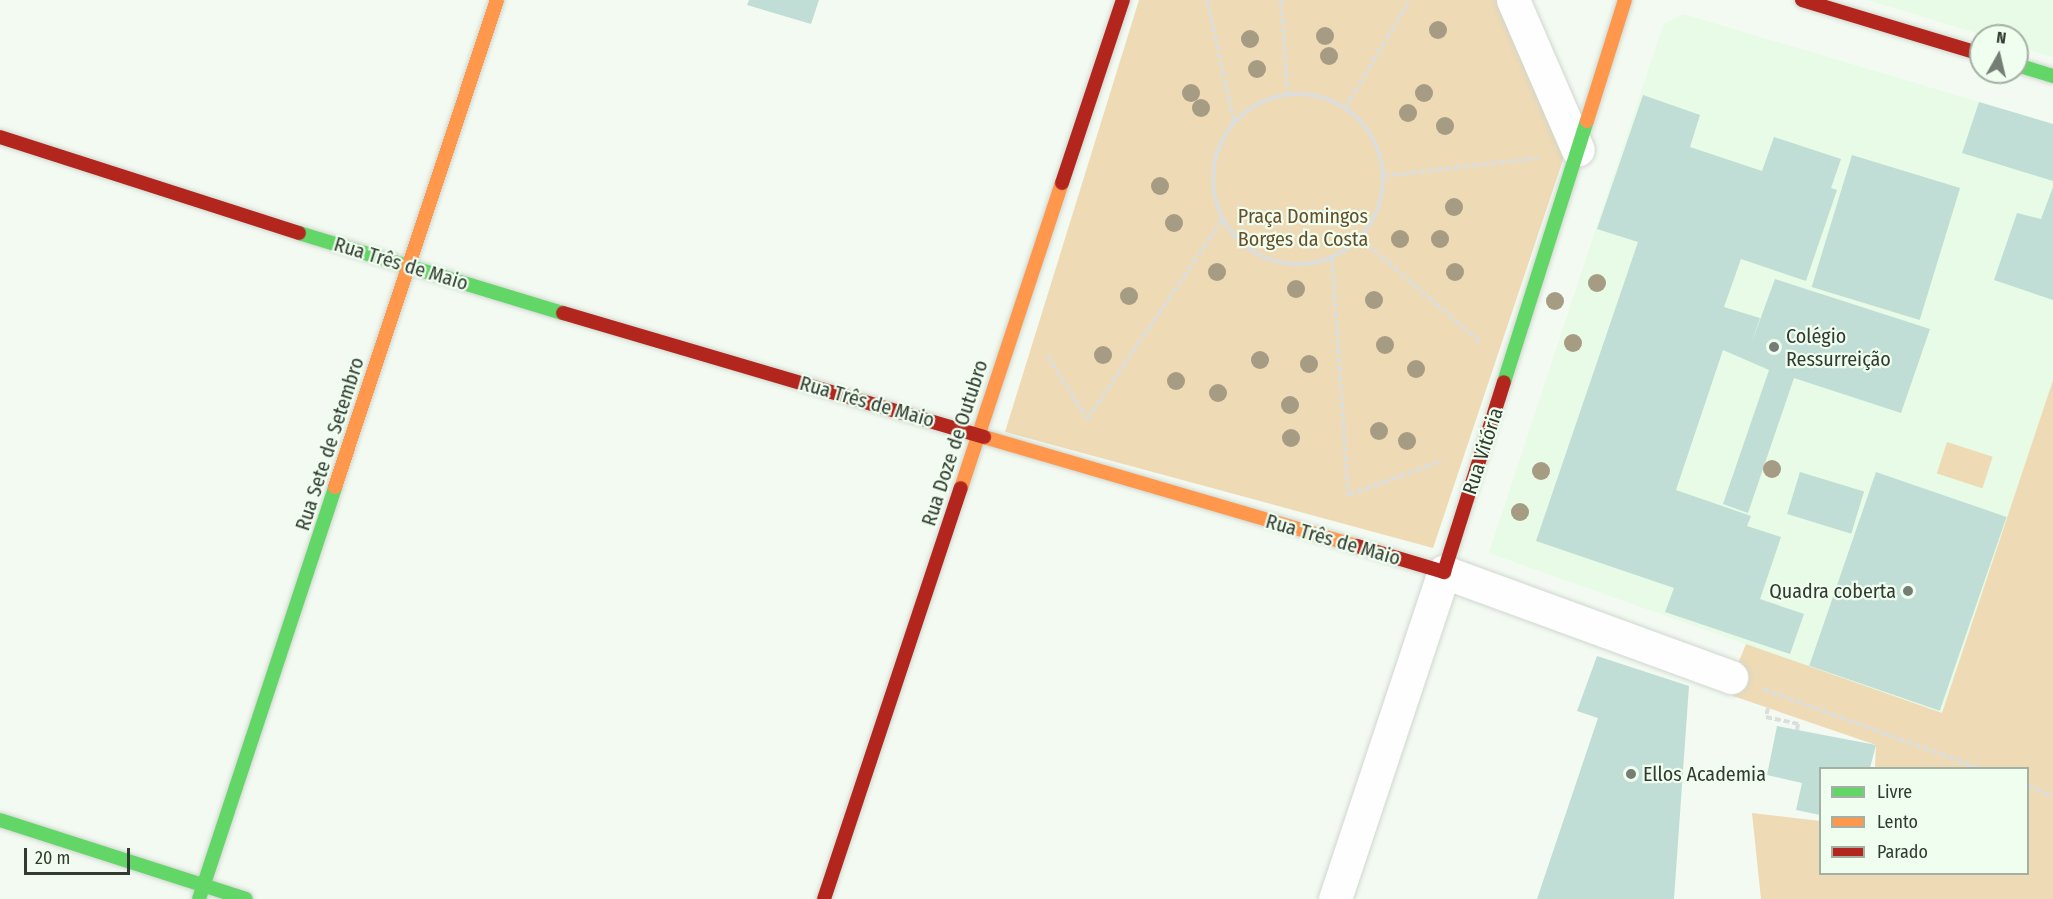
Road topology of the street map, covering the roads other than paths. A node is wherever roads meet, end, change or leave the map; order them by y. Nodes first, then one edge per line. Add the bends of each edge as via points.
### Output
1 (497, 0) edge
2 (1123, 0) edge
3 (1513, 0) edge
4 (1625, 0) edge
5 (1802, 0) edge
6 (1969, 50) edge
7 (2029, 69) edge
8 (2053, 76) edge
9 (0, 137) edge
10 (1578, 150) junction
11 (410, 268) junction
12 (978, 435) junction
13 (1444, 572) junction
14 (1731, 677) road end
15 (0, 820) edge
16 (201, 893) edge
17 (246, 899) edge
18 (824, 899) edge
19 (1335, 899) edge

1 - 11 street, Rua Sete de Setembro
2 - 12 street, Rua Doze de Outubro
3 - 10 street
4 - 10 street, Rua Vitória
5 - 6 street
7 - 8 street
9 - 11 street, Rua Três de Maio
10 - 13 street, Rua Vitória
11 - 12 street, Rua Três de Maio
11 - 16 street, Rua Sete de Setembro
12 - 13 street, Rua Três de Maio
12 - 18 street, Rua Doze de Outubro
13 - 14 street, Rua Três de Maio
13 - 19 street, Rua Vitória
15 - 16 street
16 - 17 street

